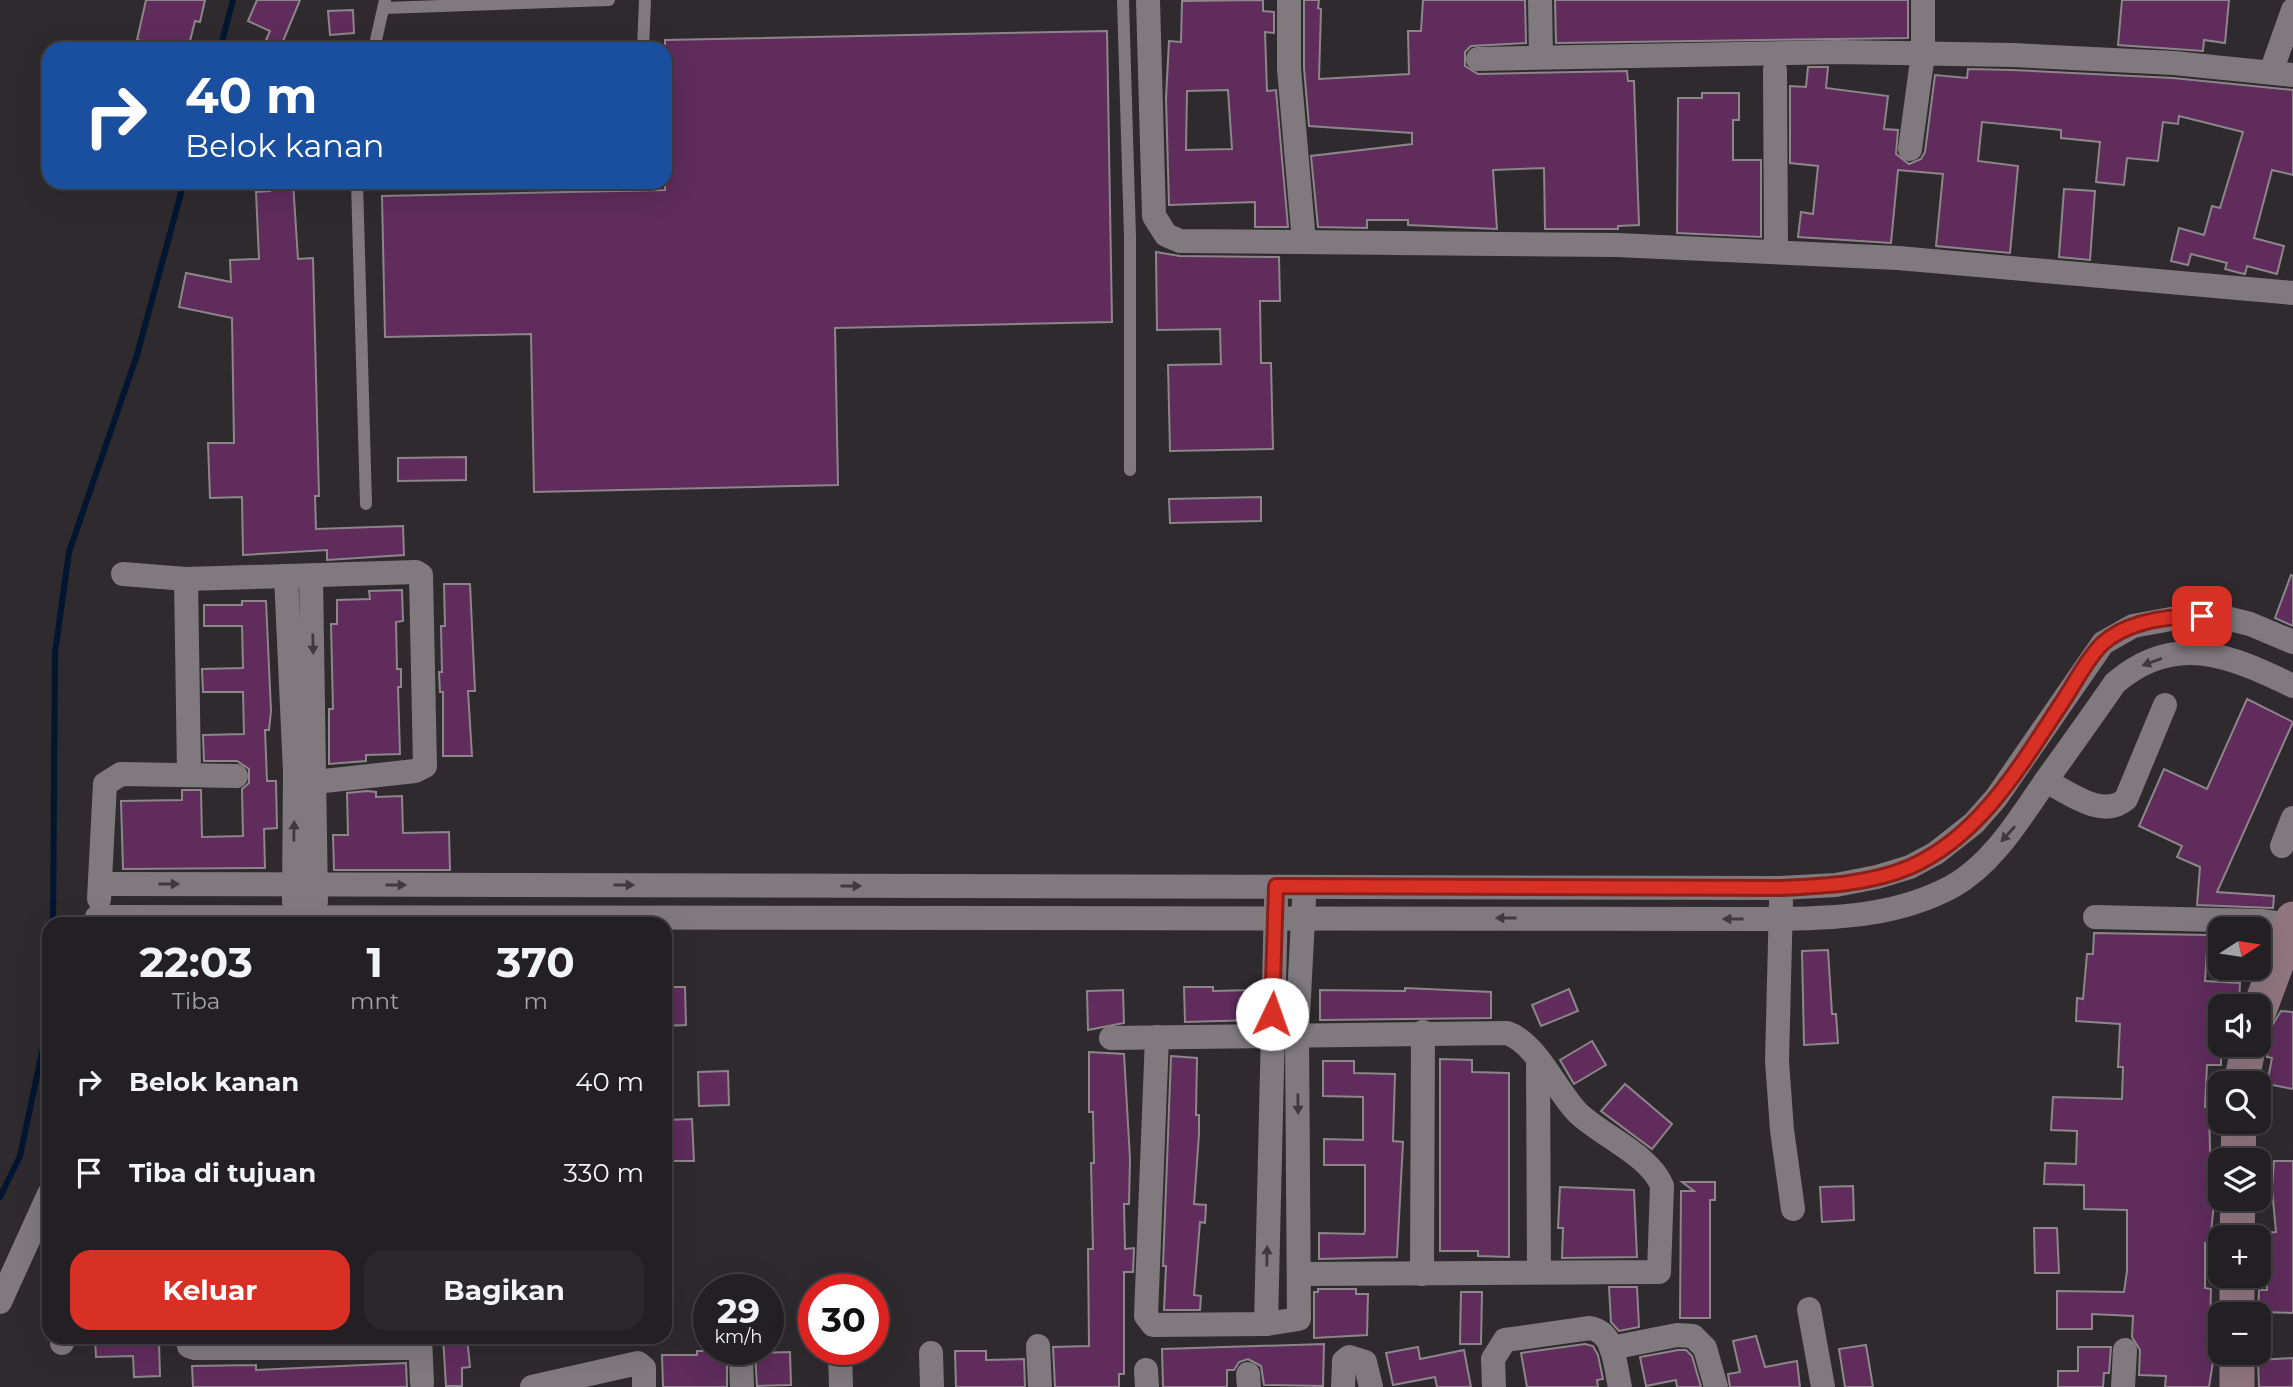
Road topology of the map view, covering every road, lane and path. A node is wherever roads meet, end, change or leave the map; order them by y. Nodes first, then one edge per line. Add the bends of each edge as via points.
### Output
1 (608, 0) edge
2 (645, 0) edge
3 (1123, 0) edge
4 (1149, 0) edge
5 (1289, 0) edge
6 (1540, 0) edge
7 (1923, 0) edge
8 (385, 4) edge
9 (2293, 9) edge
10 (376, 42) edge
11 (643, 42) edge
12 (1923, 54) junction
13 (1541, 57) junction
14 (1478, 59) dead end
15 (1774, 70) dead end
16 (2282, 74) edge
17 (1910, 149) dead end
18 (357, 189) edge
19 (1304, 242) junction
20 (1776, 252) junction
21 (2293, 293) edge
22 (1130, 470) dead end
23 (366, 504) dead end
24 (123, 574) dead end
25 (286, 576) junction
26 (312, 576) junction
27 (186, 579) junction
28 (2282, 638) edge
29 (2257, 670) junction
30 (2293, 686) edge
31 (2062, 702) junction
32 (2165, 705) dead end
33 (2088, 721) junction
34 (189, 773) junction
35 (236, 776) dead end
36 (2046, 781) junction
37 (315, 782) junction
38 (2293, 818) edge
39 (2283, 846) dead end
40 (100, 884) junction
41 (304, 885) junction
42 (748, 885) junction
43 (1276, 886) junction
44 (1306, 887) junction
45 (1780, 888) junction
46 (97, 917) edge
47 (305, 917) edge
48 (748, 917) junction
49 (1302, 917) junction
50 (2095, 917) dead end
51 (672, 918) edge
52 (1276, 918) junction
53 (1782, 919) junction
54 (2292, 922) edge
55 (2265, 994) edge
56 (1423, 1032) junction
57 (1297, 1035) junction
58 (1157, 1037) junction
59 (1270, 1037) junction
60 (1111, 1038) dead end
61 (1538, 1061) junction
62 (42, 1209) edge
63 (1793, 1209) dead end
64 (1539, 1271) junction
65 (1300, 1274) junction
66 (1423, 1274) junction
67 (0, 1302) edge
68 (1809, 1309) dead end
69 (1266, 1324) junction
70 (189, 1344) edge
71 (279, 1344) edge
72 (420, 1344) edge
73 (1038, 1346) dead end
74 (1611, 1348) junction
75 (2125, 1350) dead end
76 (931, 1353) dead end
77 (741, 1365) edge
78 (840, 1365) edge
79 (2237, 1365) edge
80 (422, 1383) dead end
81 (536, 1387) edge
82 (644, 1387) edge
83 (742, 1387) edge
84 (841, 1387) edge
85 (932, 1387) edge
86 (1040, 1387) edge
87 (1343, 1387) edge
88 (1371, 1387) edge
89 (1494, 1387) edge
90 (1620, 1387) edge
91 (1716, 1387) edge
92 (1823, 1387) edge
93 (2123, 1387) edge
94 (2237, 1387) edge

1 - 8 lane
2 - 11 lane
3 - 22 lane
4 - 19 street via 1154,216 1159,228 1180,241
5 - 19 street via 1289,69
6 - 13 street
7 - 12 street
8 - 10 lane
9 - 16 street
12 - 13 street
12 - 16 street via 2174,63
12 - 17 street
13 - 14 street
15 - 20 street
18 - 23 lane
19 - 20 street via 1616,245
20 - 21 street via 1898,258
24 - 27 street
25 - 26 street
25 - 27 street
41 -> 25 street
26 -> 37 street
26 - 37 street via 421,575 427,760 421,770
27 - 34 street
28 - 29 street
28 - 31 street via 2218,616 2187,616 2133,626 2103,643
29 - 30 street
29 -> 33 street via 2206,652 2171,655 2129,671
31 - 33 street
31 - 45 street via 1996,798 1974,823 1936,853 1877,877
32 - 36 street via 2126,799 2119,805 2098,806
33 - 36 street
34 - 35 street
34 - 40 street via 121,774 105,784
36 -> 53 street via 2008,834 1954,885 1893,909
37 - 41 street
38 - 39 street
40 -> 41 street
40 - 46 street
41 -> 42 street
41 - 47 street
42 -> 43 street
42 - 48 street
43 - 44 street
43 - 52 street
44 - 45 street
44 - 49 street
45 - 53 street
48 - 51 street
48 - 52 street
49 - 52 street
53 -> 49 street
49 - 57 street
50 - 54 street
52 - 59 street
53 - 63 street via 1777,1061
54 - 55 street
56 - 57 street
56 - 61 street via 1507,1033 1518,1037
56 - 66 street
57 - 59 street
57 -> 65 street
58 - 59 street
58 - 60 street
58 - 69 street via 1146,1316 1153,1325
69 -> 59 street
61 - 64 street
61 - 64 street via 1576,1111 1648,1164 1662,1186 1659,1272
62 - 67 street
64 - 66 street
65 - 66 street
65 - 69 street via 1298,1319
68 - 92 street
70 - 71 street via 195,1348
72 - 80 street
73 - 86 street
74 - 89 street via 1599,1329 1514,1337 1497,1349
74 - 90 street
74 - 91 street via 1693,1336 1709,1357
75 - 93 street
76 - 85 street
77 - 83 street
78 - 84 street
79 - 94 street
81 - 82 street via 638,1363 644,1368
87 - 88 street via 1344,1361 1349,1357 1365,1362

